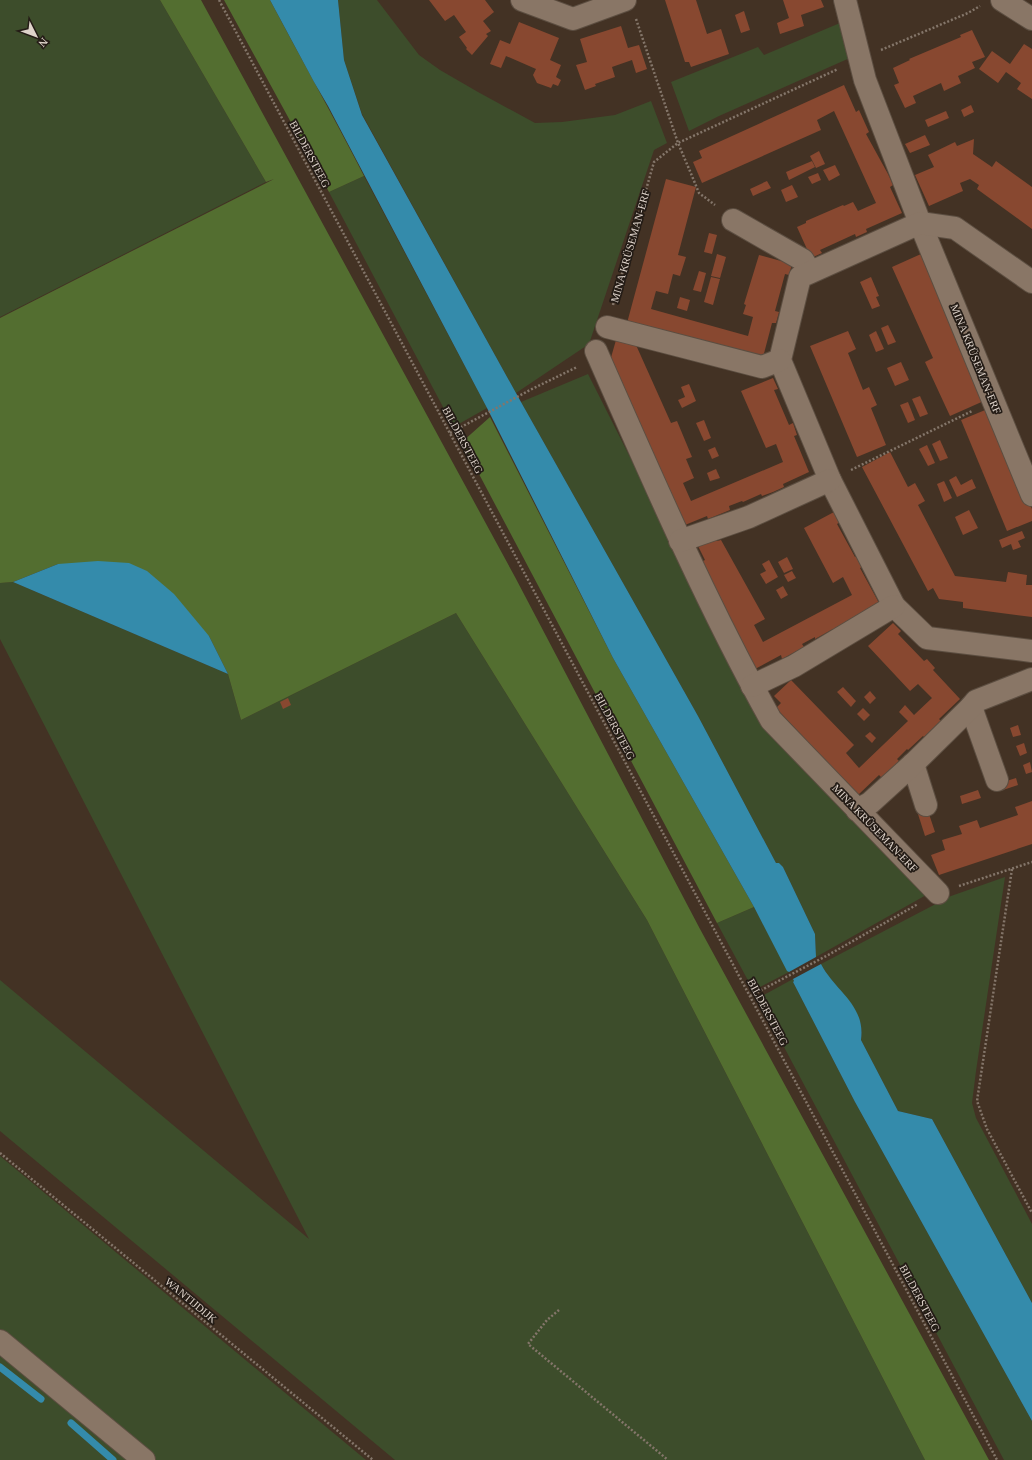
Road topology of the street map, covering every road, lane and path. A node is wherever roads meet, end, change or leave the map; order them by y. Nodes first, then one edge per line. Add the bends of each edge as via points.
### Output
1 (219, 0) edge
2 (522, 0) edge
3 (845, 0) edge
4 (993, 2) edge
5 (630, 8) edge
6 (1027, 16) edge
7 (861, 59) junction
8 (678, 143) junction
9 (733, 220) joint
10 (920, 223) junction
11 (810, 272) junction
12 (1032, 282) edge
13 (607, 327) joint
14 (596, 351) joint
15 (780, 360) junction
16 (993, 401) junction
17 (450, 433) junction
18 (830, 480) junction
19 (1032, 495) edge
20 (680, 540) junction
21 (894, 606) junction
22 (1032, 651) edge
23 (1032, 679) edge
24 (752, 686) junction
25 (971, 708) junction
26 (913, 764) junction
27 (997, 780) dead end
28 (926, 805) dead end
29 (864, 806) junction
30 (1032, 862) edge
31 (1012, 869) junction
32 (938, 893) junction
33 (750, 996) junction
34 (0, 1153) edge
35 (1032, 1213) edge
36 (559, 1310) dead end
37 (0, 1341) edge
38 (144, 1460) edge
39 (372, 1460) edge
40 (668, 1460) edge
41 (997, 1460) edge

1 - 17 path, BILDERSTEEG
2 - 5 street via 573,20
3 - 7 street, MINA KRÜSEMAN-ERF
4 - 6 street
4 - 7 path
5 - 8 path
7 - 8 path, MINA KRÜSEMAN-ERF
7 - 10 street, MINA KRÜSEMAN-ERF via 866,80
8 - 9 path via 699,193
8 - 13 path, MINA KRÜSEMAN-ERF via 654,162
9 - 11 street via 803,260
10 - 11 street
10 - 12 street via 955,228
10 - 16 street, MINA KRÜSEMAN-ERF
11 - 15 street via 800,277
13 - 15 street via 762,367
14 - 17 path via 582,365
14 - 20 street, MINA KRÜSEMAN-ERF
15 - 18 street
16 - 18 path
16 - 19 street, MINA KRÜSEMAN-ERF
17 - 33 path, BILDERSTEEG
18 - 20 street via 749,517
18 - 21 street
20 - 24 street, MINA KRÜSEMAN-ERF
21 - 22 street via 927,638
21 - 24 street via 794,666
23 - 25 street, MINA KRÜSEMAN-ERF via 976,701
24 - 29 street, MINA KRÜSEMAN-ERF via 772,720
25 - 26 street, MINA KRÜSEMAN-ERF
25 - 27 street
26 - 28 street
26 - 29 street, MINA KRÜSEMAN-ERF
29 - 32 street, MINA KRÜSEMAN-ERF
30 - 31 path
31 - 32 path
31 - 35 path via 976,1101 987,1129
32 - 33 path
33 - 41 path, BILDERSTEEG
34 - 39 path, WANTIJDIJK
36 - 40 path via 528,1344
37 - 38 street

